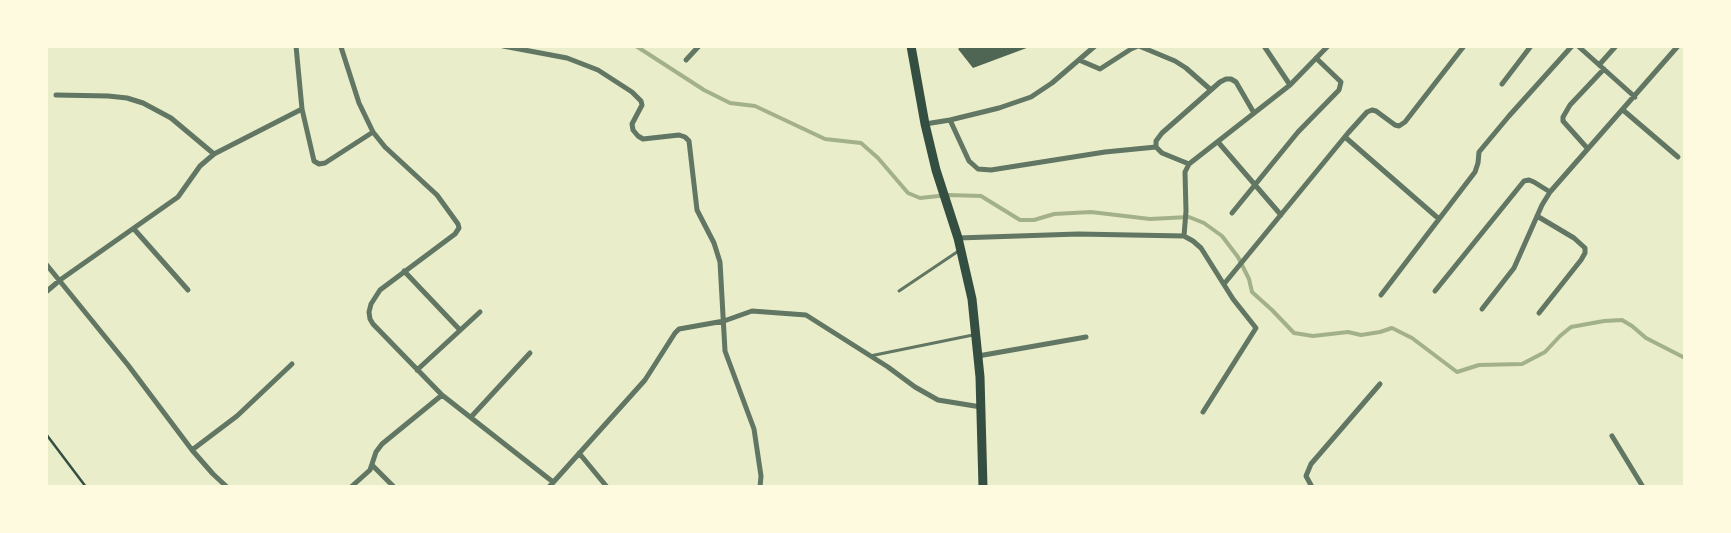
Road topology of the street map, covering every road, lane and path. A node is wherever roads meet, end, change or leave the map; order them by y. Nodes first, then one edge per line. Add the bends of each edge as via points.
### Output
1 (296, 46) edge
2 (503, 46) edge
3 (699, 46) edge
4 (911, 46) edge
5 (1095, 46) edge
6 (1139, 46) edge
7 (1264, 46) edge
8 (1328, 46) edge
9 (1464, 46) edge
10 (1531, 46) edge
11 (1572, 46) edge
12 (1578, 46) edge
13 (1616, 46) edge
14 (1678, 46) edge
15 (341, 47) edge
16 (1316, 58) junction
17 (686, 60) dead end
18 (1079, 60) junction
19 (1601, 67) junction
20 (1290, 84) junction
21 (1502, 84) dead end
22 (1211, 90) junction
23 (56, 95) dead end
24 (1635, 97) junction
25 (302, 109) junction
26 (1623, 110) junction
27 (1254, 112) junction
28 (950, 120) junction
29 (925, 124) junction
30 (373, 132) junction
31 (1345, 137) junction
32 (1218, 142) junction
33 (1156, 148) junction
34 (1588, 149) junction
35 (214, 154) junction
36 (1678, 157) dead end
37 (1189, 164) junction
38 (1255, 185) junction
39 (1550, 192) junction
40 (1232, 213) dead end
41 (1281, 215) junction
42 (1536, 216) junction
43 (1439, 219) junction
44 (134, 229) junction
45 (1184, 236) junction
46 (958, 238) junction
47 (961, 250) junction
48 (46, 264) edge
49 (404, 270) junction
50 (60, 280) junction
51 (1224, 284) junction
52 (188, 290) dead end
53 (900, 291) dead end
54 (1435, 291) dead end
55 (46, 292) edge
56 (1381, 296) dead end
57 (1482, 309) dead end
58 (480, 312) dead end
59 (1539, 313) dead end
60 (724, 321) junction
61 (460, 330) junction
62 (976, 334) junction
63 (1086, 337) dead end
64 (530, 353) dead end
65 (870, 356) junction
66 (978, 356) junction
67 (292, 364) dead end
68 (417, 370) junction
69 (1380, 384) dead end
70 (442, 395) junction
71 (981, 407) junction
72 (1204, 412) dead end
73 (471, 417) junction
74 (46, 434) edge
75 (1612, 436) dead end
76 (192, 450) junction
77 (579, 453) junction
78 (373, 466) junction
79 (551, 484) edge
80 (1642, 485) edge
81 (86, 487) edge
82 (227, 487) edge
83 (351, 487) edge
84 (394, 487) edge
85 (607, 487) edge
86 (760, 487) edge
87 (983, 487) edge
88 (1312, 487) edge
89 (1635, 487) edge

1 - 25 street
2 - 60 street via 567,58 598,70 641,101 632,124 638,136 679,135 689,141 697,210 720,262
3 - 17 street
4 - 29 main road
5 - 18 street
6 - 18 street via 1100,69
6 - 22 street via 1175,61
7 - 20 street
8 - 16 street
9 - 31 street via 1406,122 1395,125 1372,110
10 - 21 street
11 - 43 street via 1479,152 1475,172
12 - 19 street
13 - 19 street
14 - 24 street
15 - 30 street via 359,103
16 - 20 street
16 - 38 street via 1341,82 1340,90 1298,132
18 - 28 street via 1031,97
19 - 24 street
19 - 34 street via 1563,117
20 - 27 street
22 - 27 street via 1220,82 1232,79
22 - 33 street via 1162,133 1156,141
23 - 35 street via 108,96 143,103 171,118
24 - 26 street
25 - 30 street via 312,158 319,164
25 - 35 street
26 - 34 street
26 - 36 street
27 - 32 street
28 - 29 street
28 - 33 street via 969,161 978,169 991,170 1105,152
29 - 46 main road
30 - 49 street via 437,195 459,228
31 - 41 street
31 - 43 street
32 - 37 street
32 - 38 street
33 - 37 street
34 - 39 street
35 - 44 street via 200,166 178,197
37 - 45 street via 1185,172
38 - 40 street
38 - 41 street
39 - 42 street
39 - 54 street via 1534,182 1524,181
41 - 51 street
42 - 57 street via 1514,268
42 - 59 street via 1585,248 1581,260
43 - 56 street
44 - 50 street
44 - 52 street
45 - 46 street via 1078,234
45 - 51 street via 1201,248
46 - 47 main road
47 - 53 lane
47 - 62 main road
48 - 50 street
49 - 61 street
49 - 68 street via 375,296 370,318 381,334
50 - 55 street
50 - 76 street
51 - 72 street via 1256,328
58 - 61 street
60 - 65 street via 752,311 806,315
60 - 77 street via 679,329 645,380
60 - 86 street via 725,352 754,429
61 - 68 street
62 - 65 lane
62 - 66 main road
63 - 66 street
64 - 73 street
65 - 71 street via 938,400
66 - 71 main road
67 - 76 street via 237,416
68 - 70 street
69 - 88 street via 1311,464 1306,476
70 - 73 street
70 - 78 street via 382,444 376,452
71 - 87 main road
73 - 79 street
74 - 81 path
75 - 80 street
76 - 82 street
77 - 79 street
77 - 85 street
78 - 83 street
78 - 84 street
80 - 89 street

